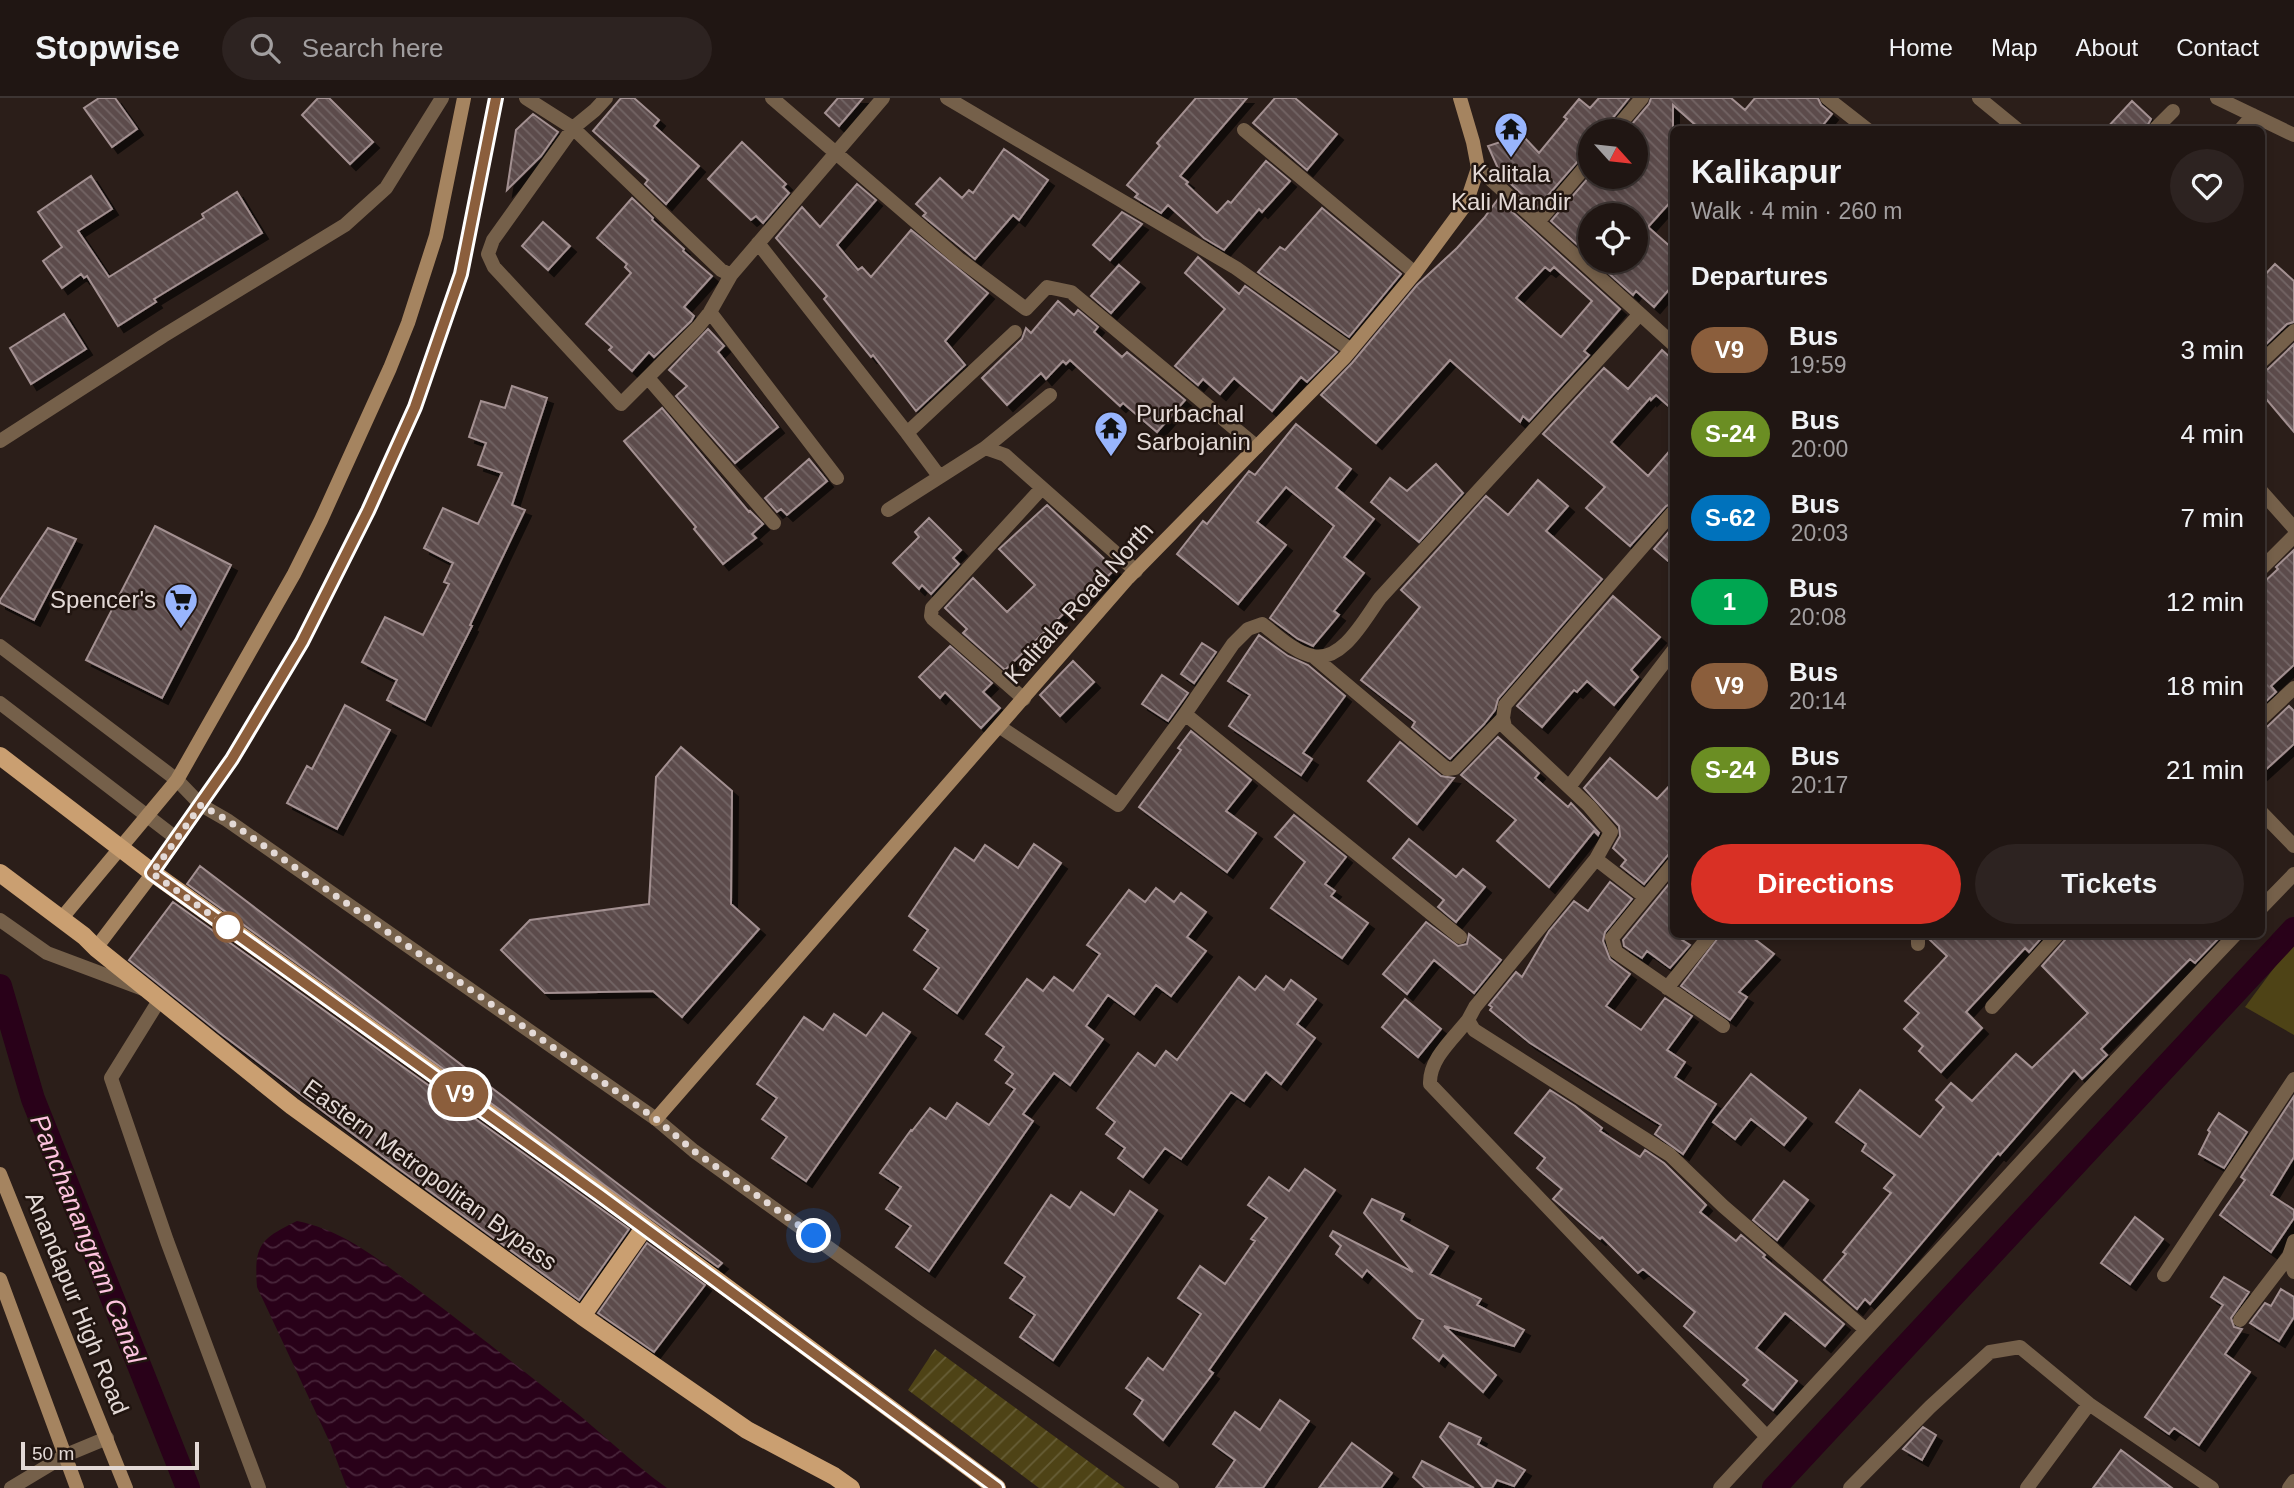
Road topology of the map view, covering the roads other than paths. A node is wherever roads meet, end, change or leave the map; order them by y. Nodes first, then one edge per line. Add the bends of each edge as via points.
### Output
1 (442, 98) edge
2 (464, 98) edge
3 (496, 98) edge
4 (526, 98) edge
5 (606, 98) edge
6 (772, 98) edge
7 (883, 98) edge
8 (947, 98) edge
9 (1460, 98) edge
10 (1642, 98) edge
11 (1827, 98) edge
12 (1979, 98) edge
13 (2217, 98) edge
14 (2173, 111) dead end
15 (2253, 116) junction
16 (1624, 119) edge
17 (1863, 126) edge
18 (2013, 126) edge
19 (2158, 126) edge
20 (2244, 126) edge
21 (572, 128) junction
22 (1244, 130) dead end
23 (2294, 135) edge
24 (836, 153) junction
25 (1478, 168) junction
26 (1578, 174) edge
27 (1538, 222) junction
28 (758, 243) junction
29 (1415, 273) junction
30 (731, 275) junction
31 (710, 312) junction
32 (1640, 314) junction
33 (1015, 331) dead end
34 (2294, 331) edge
35 (1670, 341) edge
36 (1351, 349) junction
37 (2265, 358) edge
38 (649, 379) junction
39 (1050, 395) dead end
40 (907, 433) junction
41 (0, 441) edge
42 (1257, 447) junction
43 (985, 448) junction
44 (939, 476) junction
45 (837, 478) dead end
46 (1042, 488) junction
47 (2265, 495) edge
48 (888, 510) dead end
49 (1670, 515) edge
50 (774, 523) dead end
51 (2294, 528) edge
52 (2294, 536) edge
53 (2265, 565) edge
54 (1136, 571) junction
55 (0, 646) edge
56 (1670, 656) edge
57 (1314, 657) junction
58 (2294, 688) edge
59 (1024, 699) junction
60 (0, 703) edge
61 (1185, 714) junction
62 (2265, 715) edge
63 (1503, 718) junction
64 (1000, 727) junction
65 (0, 755) edge
66 (177, 780) junction
67 (1569, 787) junction
68 (201, 805) junction
69 (147, 816) junction
70 (2265, 817) edge
71 (176, 838) junction
72 (2294, 846) edge
73 (120, 848) junction
74 (1596, 859) junction
75 (1670, 868) edge
76 (0, 873) edge
77 (152, 873) junction
78 (2294, 874) edge
79 (1645, 897) junction
80 (2265, 904) edge
81 (61, 919) junction
82 (0, 920) edge
83 (1461, 937) dead end
84 (1708, 938) edge
85 (2054, 938) edge
86 (2232, 938) edge
87 (96, 948) junction
88 (1667, 988) junction
89 (155, 995) junction
90 (1992, 1007) dead end
91 (1468, 1020) junction
92 (1723, 1026) dead end
93 (2294, 1079) edge
94 (656, 1119) junction
95 (0, 1174) edge
96 (644, 1228) junction
97 (2294, 1241) edge
98 (2289, 1256) junction
99 (2294, 1272) edge
100 (2164, 1275) dead end
101 (0, 1279) edge
102 (582, 1316) junction
103 (2241, 1320) dead end
104 (1865, 1329) junction
105 (2089, 1404) junction
106 (1767, 1437) junction
107 (107, 1438) junction
108 (66, 1455) junction
109 (2294, 1481) edge
110 (11, 1488) edge
111 (77, 1488) edge
112 (126, 1488) edge
113 (259, 1488) edge
114 (851, 1488) edge
115 (997, 1488) edge
116 (1172, 1488) edge
117 (1720, 1488) edge
118 (1850, 1488) edge
119 (2027, 1488) edge
120 (2212, 1488) edge
121 (2289, 1488) edge

1 - 41 street via 386,188 345,225
2 - 66 main road via 436,236 390,369 294,574
3 - 68 main road via 461,274 415,407 302,642
4 - 21 street
5 - 21 street
6 - 24 street
7 - 24 street
8 - 36 street via 1237,268
9 - 25 main road
10 - 16 street
11 - 17 street
12 - 18 street
13 - 15 street
14 - 19 street
15 - 20 street
15 - 23 street
21 - 30 street via 721,271
21 - 38 street via 493,240 488,254 494,267 621,404
22 - 29 street
24 - 28 street
24 - 42 street via 958,259 1026,309 1047,287 1071,292
25 - 27 street
25 - 29 main road, Kalitala Road North via 1466,204
26 - 27 street
27 - 32 street
28 - 30 street
28 - 40 street
29 - 36 main road, Kalitala Road North
30 - 31 street
31 - 38 street
31 - 45 street
32 - 35 street
32 - 57 street via 1380,598 1344,646 1331,655
33 - 40 street
34 - 37 street
36 - 42 main road, Kalitala Road North
38 - 50 street
39 - 43 street
40 - 44 street
42 - 54 main road, Kalitala Road North
43 - 44 street
43 - 46 street via 1005,455
44 - 48 street
46 - 54 street
46 - 59 street via 930,612
47 - 51 street
49 - 63 street via 1512,696
52 - 53 street
54 - 59 main road, Kalitala Road North
55 - 66 street
56 - 67 street
57 - 61 street via 1262,624 1248,629
57 - 63 street via 1447,769 1455,768
58 - 62 street
59 - 64 main road, Kalitala Road North
60 - 69 street
61 - 64 street via 1118,805
61 - 83 street
63 - 67 street via 1505,727
64 - 94 main road, Kalitala Road North
65 - 73 main road
66 - 68 street
66 - 69 main road
67 - 74 street via 1611,832
68 - 71 main road
68 - 94 street
69 - 71 street
69 - 73 main road
70 - 72 street
71 - 77 main road
73 - 77 main road
73 - 81 main road
74 - 79 street
74 - 91 street
75 - 79 street
76 - 81 main road, Eastern Metropolitan Bypass
77 - 87 main road
77 - 96 main road
78 - 80 street
79 - 88 street via 1612,938 1616,952
81 - 87 main road, Eastern Metropolitan Bypass
82 - 89 street via 47,953
84 - 88 street
85 - 90 street
86 - 104 street
87 - 89 main road, Eastern Metropolitan Bypass
88 - 92 street
89 - 102 main road, Eastern Metropolitan Bypass via 292,1106
89 - 113 street via 111,1078
91 - 104 street via 1474,1030 1670,1155
91 - 106 street via 1435,1061 1430,1084
93 - 100 street
94 - 116 street via 694,1151
95 - 107 main road, Anandapur High Road
96 - 102 main road
96 - 115 main road
97 - 98 street
98 - 99 street
98 - 103 street
101 - 108 main road
102 - 114 main road, Eastern Metropolitan Bypass via 747,1430
104 - 106 street
105 - 118 street via 2020,1347 1990,1352
105 - 119 street
105 - 120 street
106 - 117 street
107 - 108 street
107 - 112 main road, Anandapur High Road
108 - 110 street
108 - 111 main road
109 - 121 street

